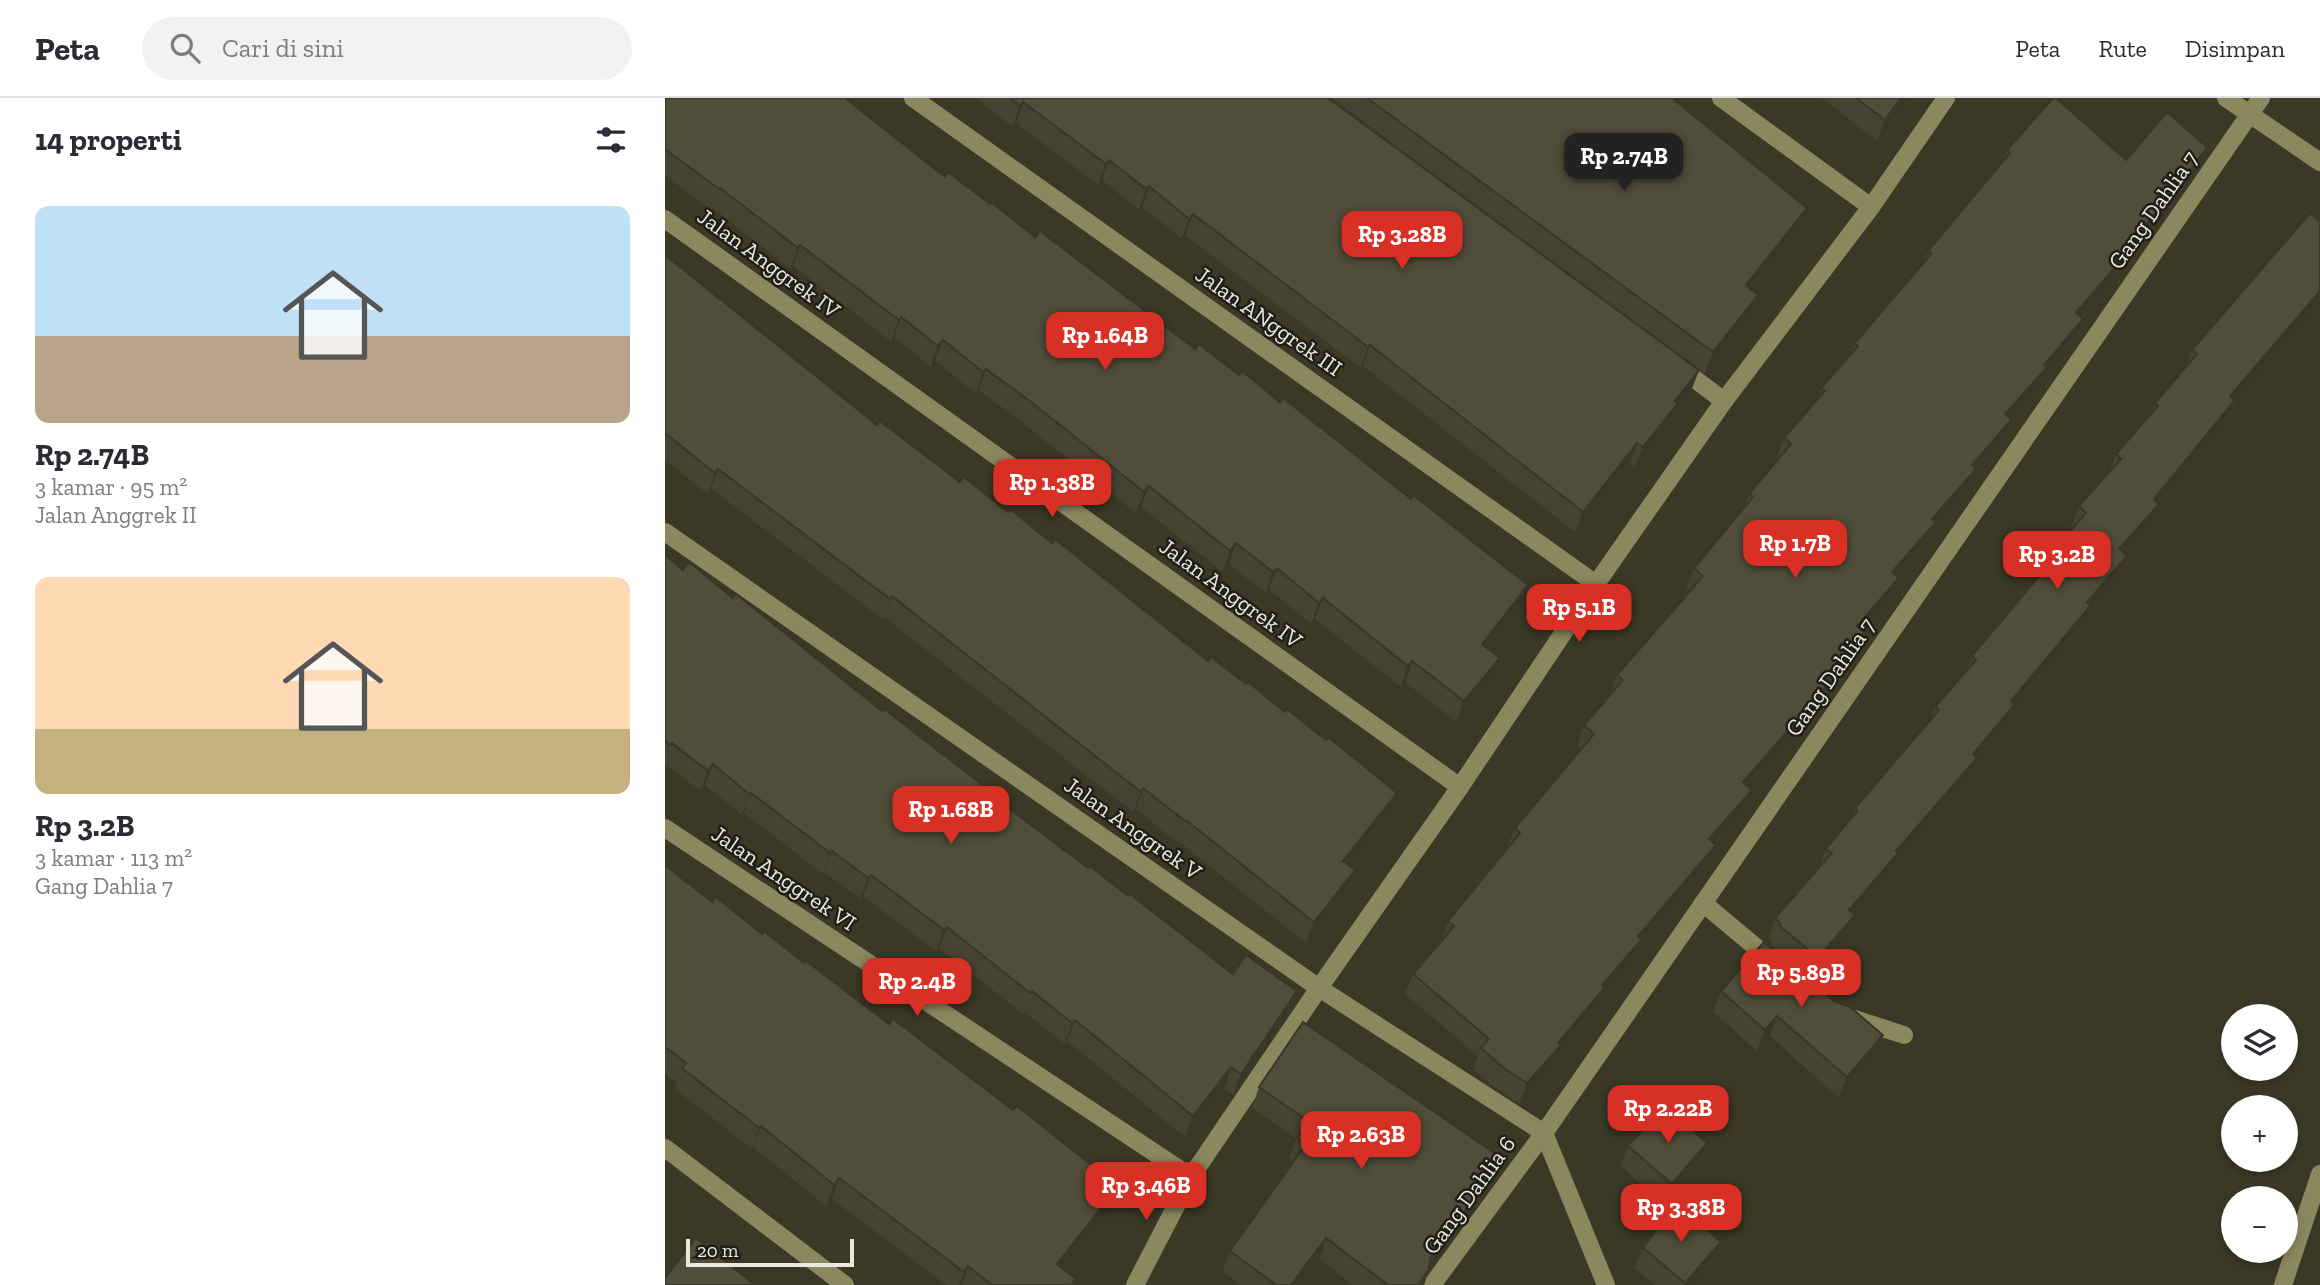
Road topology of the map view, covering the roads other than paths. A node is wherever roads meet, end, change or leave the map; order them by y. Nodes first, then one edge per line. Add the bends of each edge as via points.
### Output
1 (913, 98) edge
2 (1721, 98) edge
3 (1946, 98) edge
4 (2226, 98) edge
5 (2261, 98) edge
6 (2250, 113) junction
7 (2320, 162) edge
8 (1871, 207) junction
9 (665, 219) edge
10 (1657, 352) edge
11 (1724, 401) junction
12 (665, 532) edge
13 (1596, 584) junction
14 (1460, 787) junction
15 (665, 828) edge
16 (1703, 903) junction
17 (1794, 979) edge
18 (1319, 988) junction
19 (1834, 1013) edge
20 (1904, 1035) dead end
21 (1544, 1133) junction
22 (665, 1148) edge
23 (2320, 1174) edge
24 (1191, 1177) junction
25 (845, 1285) edge
26 (1135, 1285) edge
27 (1433, 1285) edge
28 (1606, 1285) edge
29 (2283, 1285) edge

1 - 13 street, Jalan ANggrek III
2 - 8 street
3 - 8 street
4 - 6 street
5 - 6 street, Gang Dahlia 7
6 - 7 street
6 - 16 street, Gang Dahlia 7
8 - 11 street
9 - 14 street, Jalan Anggrek IV
10 - 11 street
11 - 13 street
12 - 18 street, Jalan Anggrek V
13 - 14 street
14 - 18 street
15 - 24 street, Jalan Anggrek VI
16 - 17 street
16 - 21 street, Gang Dahlia 7
18 - 21 street, Jalan Anggrek V
18 - 24 street
19 - 20 street
21 - 27 street, Gang Dahlia 6
21 - 28 street
22 - 25 street
23 - 29 street
24 - 26 street

